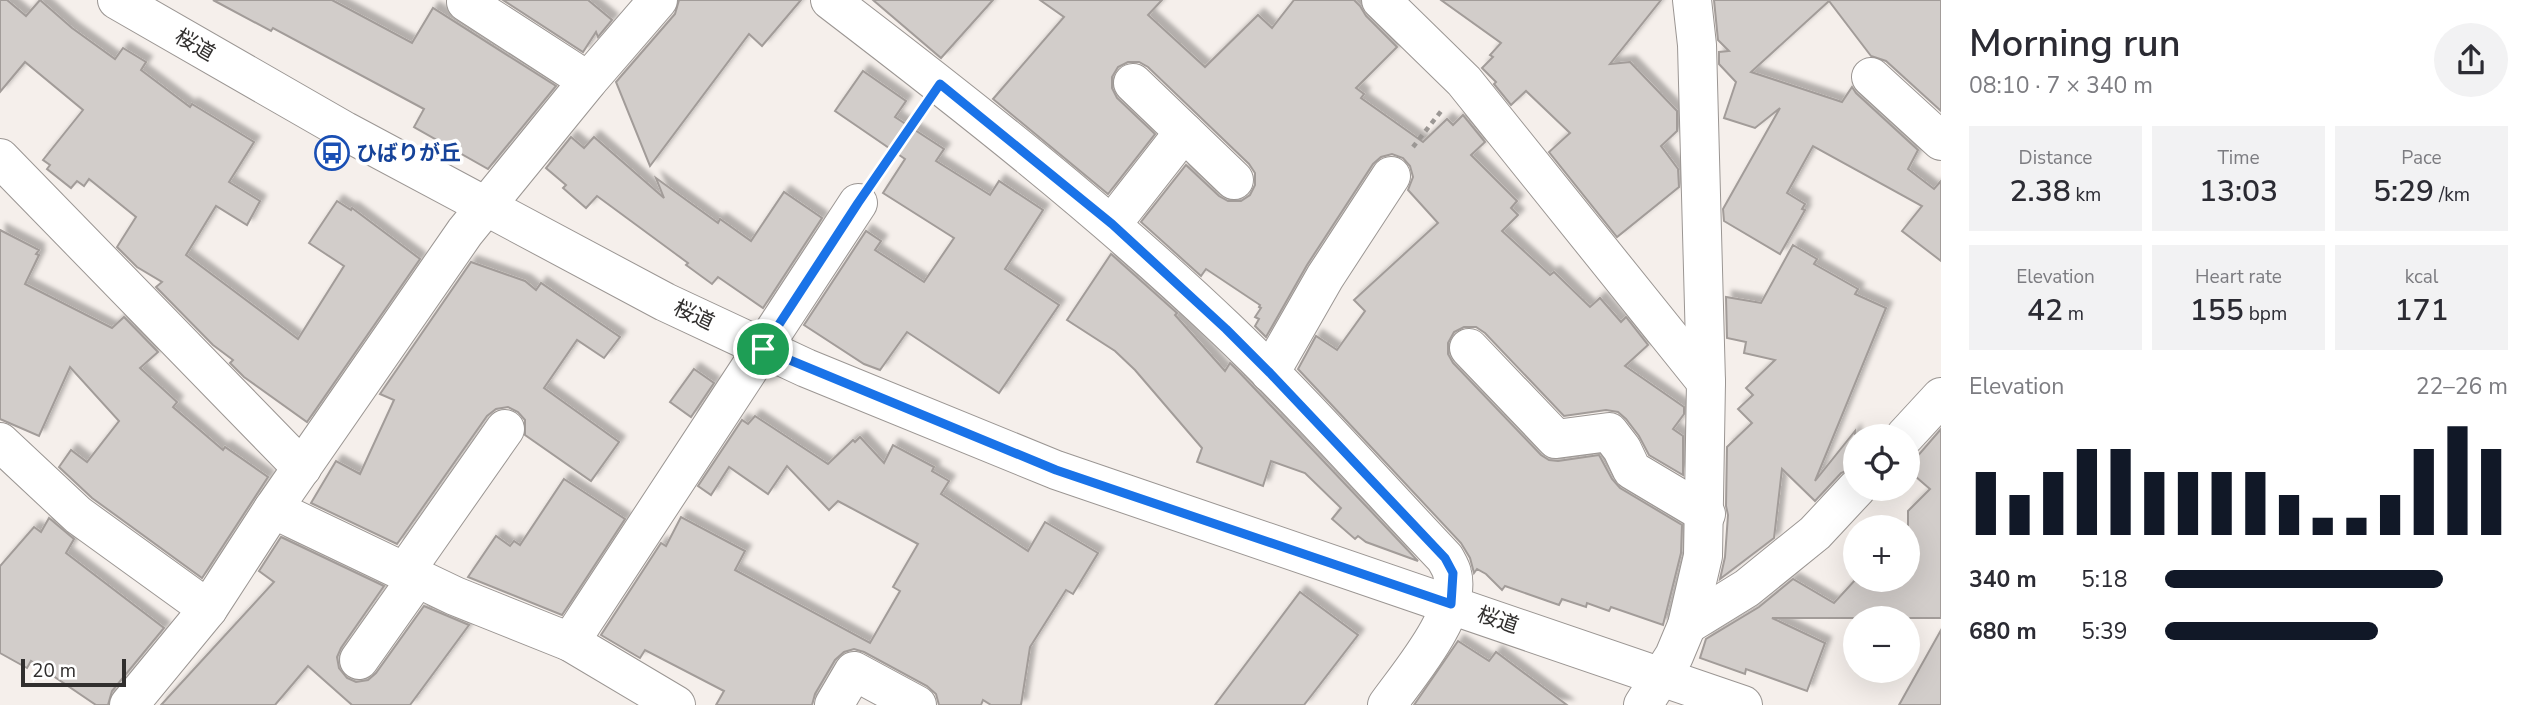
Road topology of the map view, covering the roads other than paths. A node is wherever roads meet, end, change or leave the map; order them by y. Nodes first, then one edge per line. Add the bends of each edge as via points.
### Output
1 (117, 0) edge
2 (830, 0) edge
3 (1381, 0) edge
4 (1692, 0) edge
5 (466, 2) dead end
6 (649, 3) edge
7 (1871, 77) dead end
8 (588, 81) junction
9 (1133, 83) dead end
10 (1184, 132) junction
11 (1941, 141) edge
12 (0, 158) edge
13 (1391, 176) road end
14 (1234, 180) dead end
15 (858, 203) road end
16 (487, 206) junction
17 (1112, 224) junction
18 (1469, 348) dead end
19 (763, 349) junction
20 (1270, 373) junction
21 (1706, 382) junction
22 (1941, 397) edge
23 (1916, 424) edge
24 (505, 429) dead end
25 (0, 442) edge
26 (302, 468) junction
27 (1845, 501) edge
28 (273, 509) junction
29 (1706, 514) junction
30 (410, 576) junction
31 (1451, 604) junction
32 (208, 609) junction
33 (1687, 625) junction
34 (570, 642) junction
35 (359, 660) dead end
36 (1652, 691) edge
37 (129, 705) edge
38 (676, 705) edge
39 (834, 705) edge
40 (917, 705) edge
41 (1387, 705) edge
42 (1743, 705) edge

1 - 16 street, 桜道 via 345,131
2 - 17 street
3 - 21 street via 1464,81
4 - 21 street
5 - 8 street
6 - 8 street
7 - 11 street
8 - 16 street
9 - 10 street
10 - 14 street
10 - 17 street
12 - 26 street
13 - 20 street
15 - 19 street
16 - 19 street, 桜道
16 - 26 street via 464,232
17 - 20 street
18 - 29 street via 1556,439 1609,432 1632,470
19 - 31 street, 桜道 via 1056,470
19 - 34 street
20 - 31 street via 1445,558 1453,573
21 - 29 street
22 - 23 street
24 - 30 street
25 - 32 street via 78,514
26 - 28 street
27 - 33 street via 1815,533 1747,588
28 - 30 street
28 - 32 street
29 - 33 street via 1703,556
30 - 34 street
30 - 35 street
31 - 36 street, 桜道
31 - 41 street via 1437,635
32 - 37 street
33 - 36 street
34 - 38 street
36 - 42 street, 桜道
39 - 40 street via 854,671

